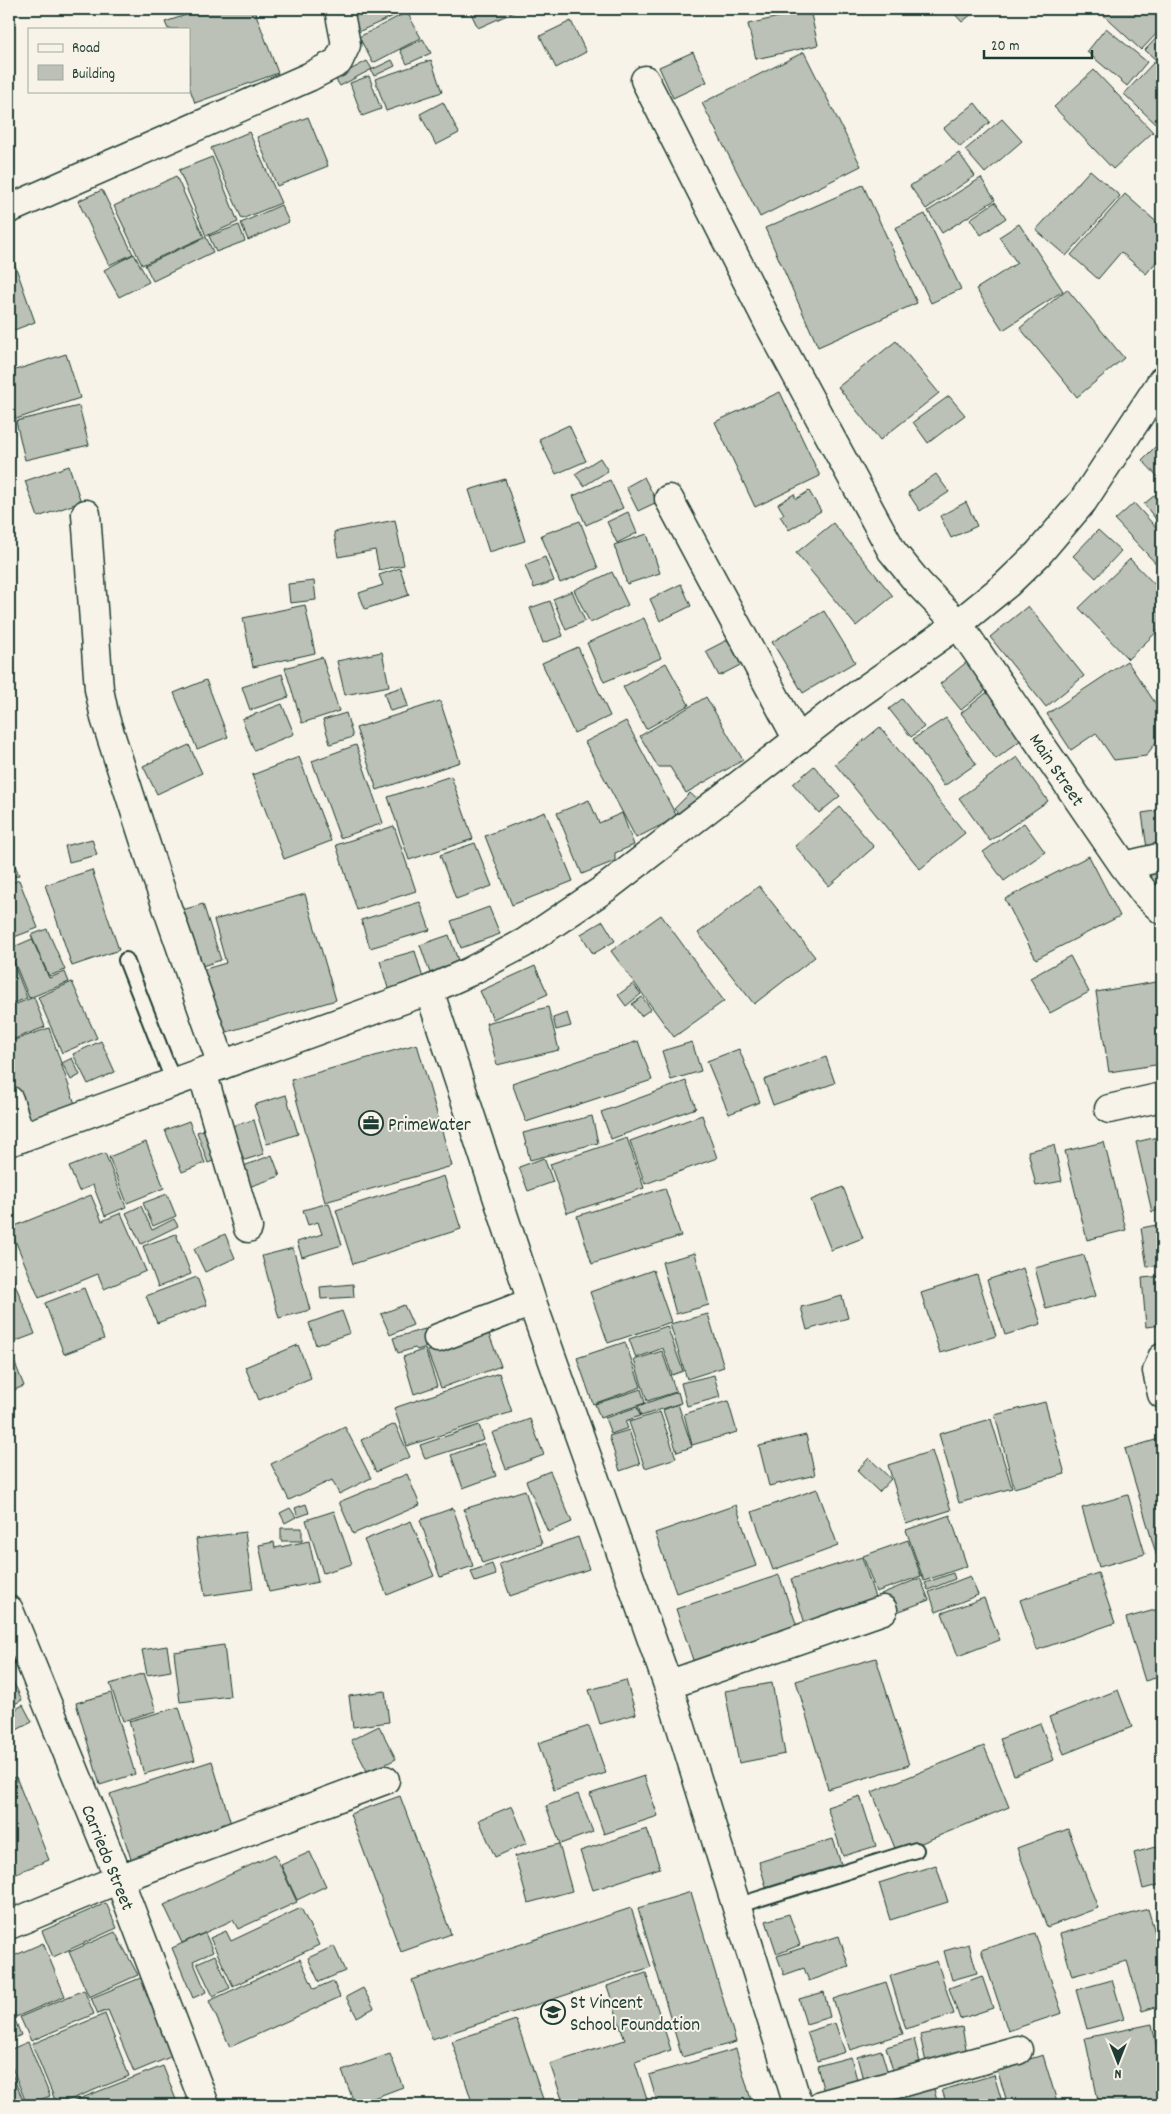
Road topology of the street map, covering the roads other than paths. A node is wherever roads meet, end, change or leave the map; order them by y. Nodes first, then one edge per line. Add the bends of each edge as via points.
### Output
1 (339, 9) edge
2 (646, 80) dead end
3 (9, 209) edge
4 (1162, 381) edge
5 (669, 499) dead end
6 (86, 514) dead end
7 (958, 624) junction
8 (798, 740) junction
9 (1162, 857) edge
10 (1124, 866) junction
11 (1162, 910) edge
12 (126, 960) dead end
13 (429, 990) junction
14 (212, 1069) junction
15 (174, 1083) junction
16 (1162, 1097) edge
17 (9, 1100) edge
18 (1109, 1109) dead end
19 (15, 1140) edge
20 (248, 1228) dead end
21 (532, 1302) junction
22 (438, 1338) dead end
23 (1162, 1358) edge
24 (1162, 1394) edge
25 (883, 1610) dead end
26 (10, 1616) edge
27 (668, 1685) junction
28 (385, 1780) dead end
29 (916, 1850) dead end
30 (119, 1879) junction
31 (736, 1906) junction
32 (9, 1925) edge
33 (1018, 2050) dead end
34 (205, 2105) edge
35 (798, 2105) edge
36 (821, 2105) edge

1 - 3 street via 346,45 338,62
2 - 7 street, Main Street via 769,324 892,551
4 - 7 street via 1083,501 1038,554
5 - 8 street
6 - 14 street via 99,689 105,718 155,873
7 - 8 street
7 - 10 street, Main Street
8 - 13 street via 562,918 524,943
9 - 10 street
10 - 11 street, Main Street
12 - 15 lane
13 - 14 street
13 - 21 street
14 - 15 street
14 - 20 street
15 - 19 street
16 - 18 street
17 - 19 street
21 - 22 street
21 - 27 street
23 - 24 street via 1157,1371
25 - 27 street
26 - 30 street, Carriedo Street
27 - 31 street
28 - 30 street
29 - 31 lane
30 - 32 street
30 - 34 street, Carriedo Street
31 - 35 street
33 - 36 street

